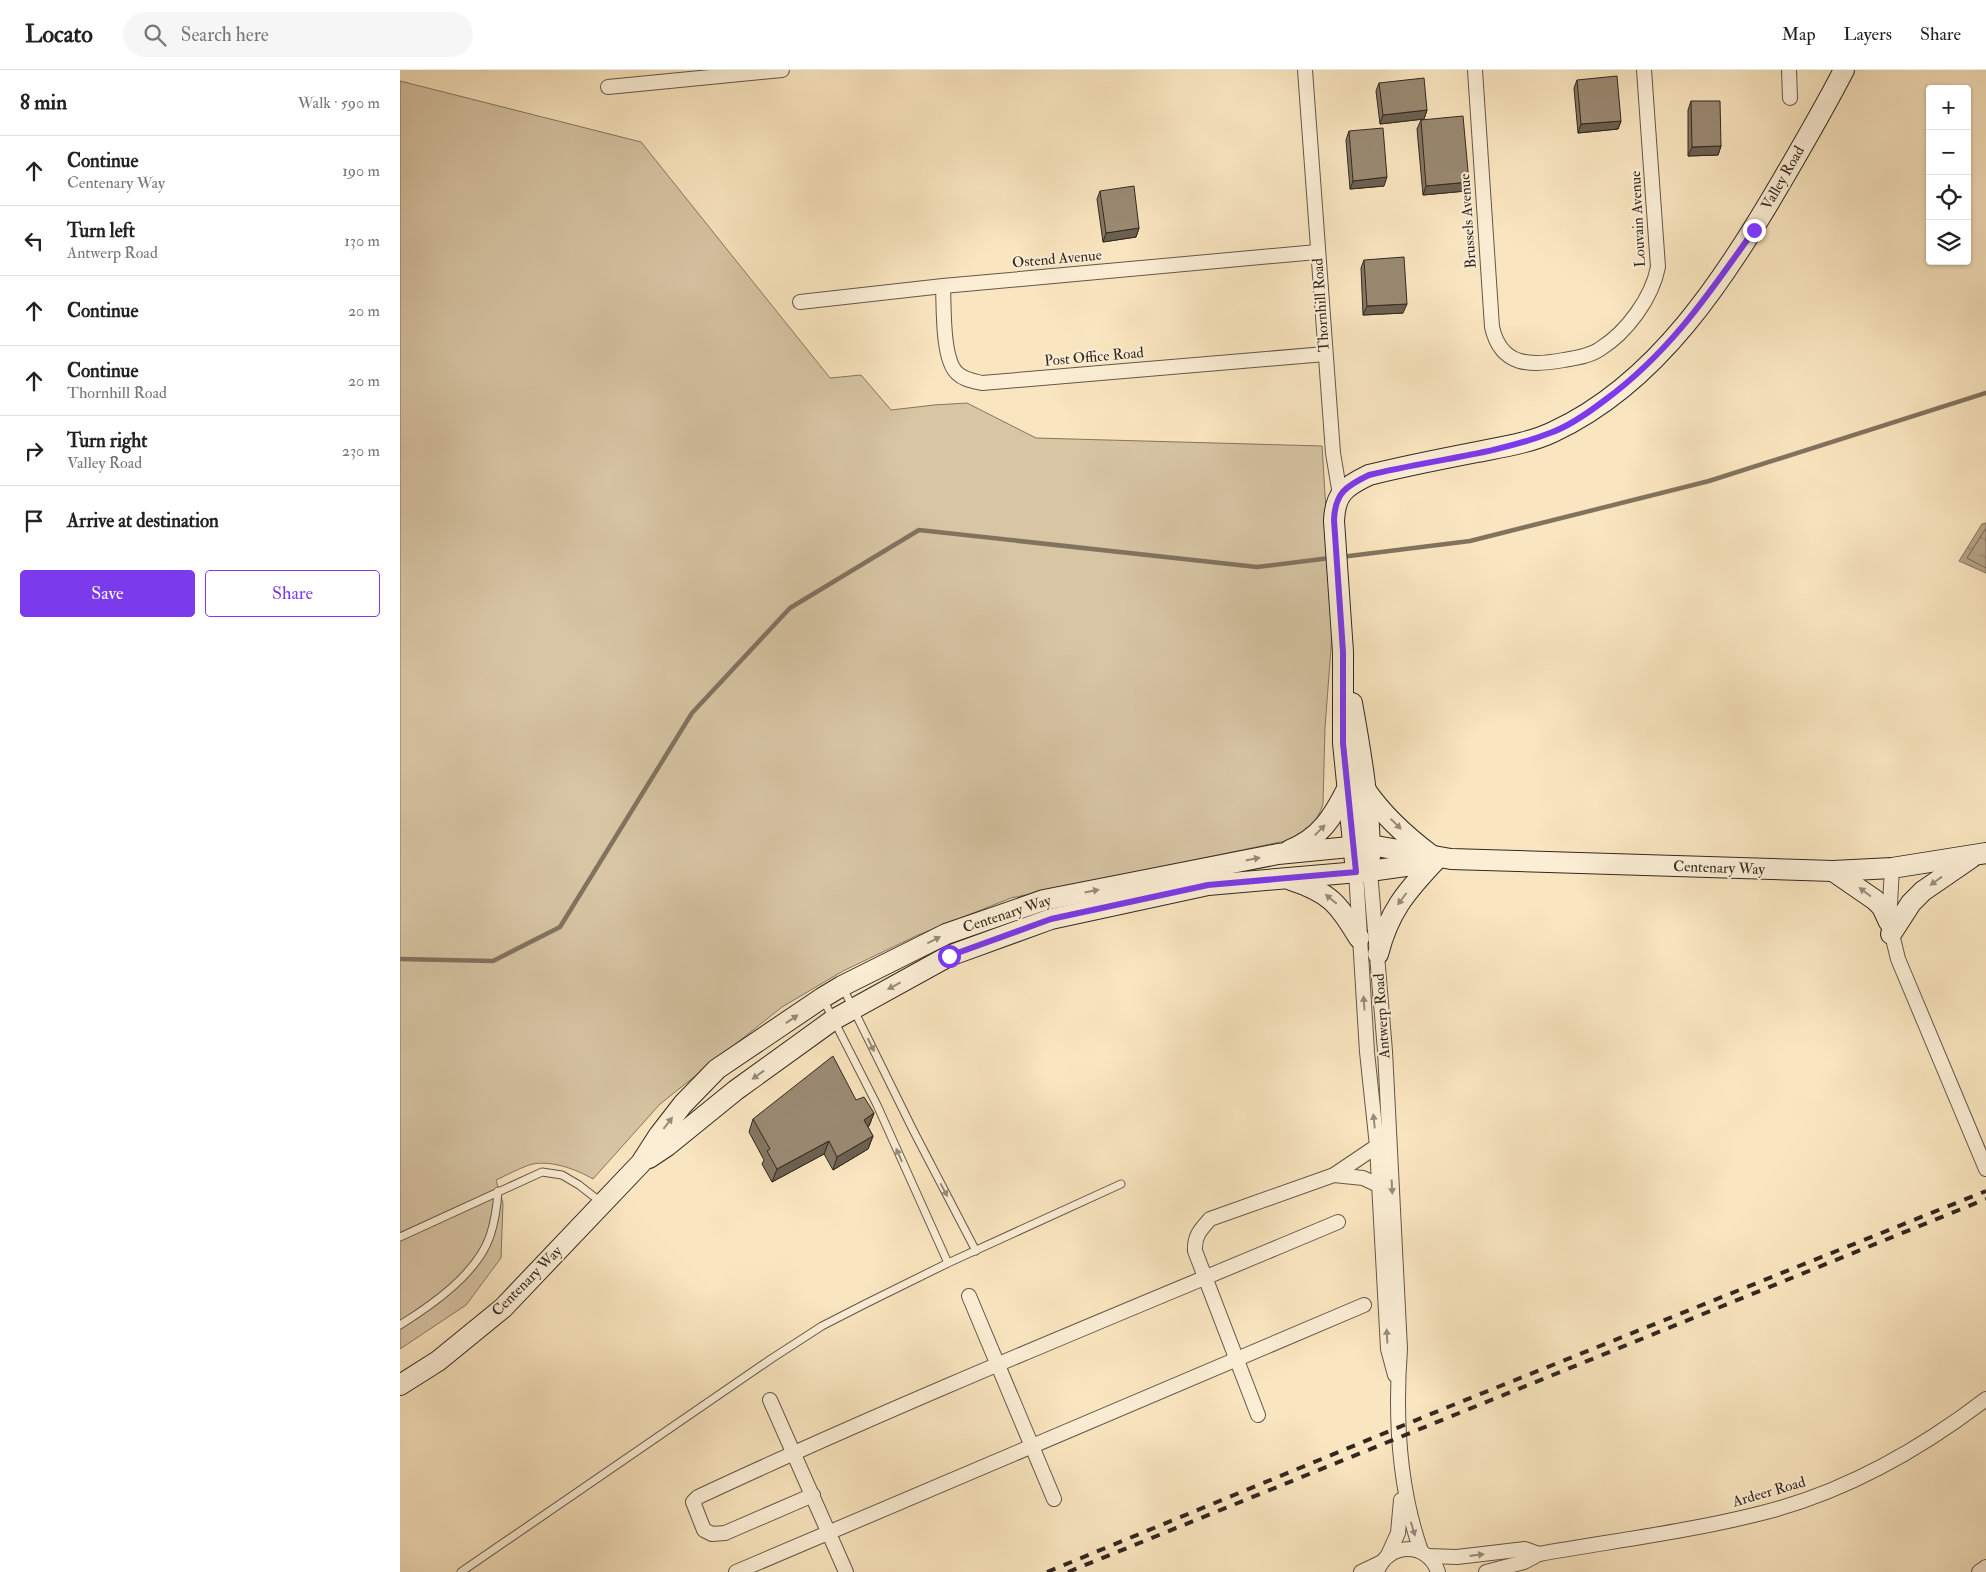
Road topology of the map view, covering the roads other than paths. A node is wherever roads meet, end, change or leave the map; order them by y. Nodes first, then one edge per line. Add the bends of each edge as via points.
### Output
1 (782, 70) edge
2 (1305, 70) edge
3 (1475, 70) edge
4 (1644, 70) edge
5 (1789, 70) edge
6 (1844, 70) edge
7 (608, 87) dead end
8 (1790, 98) dead end
9 (1317, 252) junction
10 (943, 286) junction
11 (800, 302) dead end
12 (1325, 354) junction
13 (1516, 360) joint
14 (1340, 494) junction
15 (1339, 584) joint
16 (1356, 789) junction
17 (1362, 846) junction
18 (1981, 853) edge
19 (1278, 854) junction
20 (1439, 859) junction
21 (1892, 868) junction
22 (1363, 871) junction
23 (1833, 871) junction
24 (1286, 878) junction
25 (1890, 928) junction
26 (1359, 938) junction
27 (1378, 954) junction
28 (842, 986) junction
29 (822, 998) junction
30 (853, 1008) junction
31 (833, 1020) junction
32 (1377, 1146) junction
33 (641, 1163) junction
34 (1986, 1169) edge
35 (1334, 1175) junction
36 (1122, 1184) dead end
37 (1378, 1186) junction
38 (498, 1191) junction
39 (602, 1203) junction
40 (1338, 1222) dead end
41 (400, 1237) edge
42 (976, 1251) junction
43 (948, 1263) junction
44 (1206, 1277) junction
45 (970, 1296) dead end
46 (1364, 1305) dead end
47 (400, 1325) edge
48 (1237, 1359) junction
49 (999, 1364) junction
50 (1398, 1383) junction
51 (400, 1385) edge
52 (1986, 1399) edge
53 (770, 1400) dead end
54 (1258, 1415) dead end
55 (1032, 1446) junction
56 (793, 1452) junction
57 (1403, 1472) junction
58 (813, 1496) junction
59 (1054, 1499) dead end
60 (830, 1532) junction
61 (1424, 1553) junction
62 (1539, 1554) junction
63 (1382, 1563) edge
64 (1986, 1567) edge
65 (461, 1572) edge
66 (736, 1572) edge
67 (846, 1572) edge
68 (1361, 1572) edge
69 (1438, 1572) edge
70 (1486, 1572) edge
71 (1979, 1572) edge

1 - 7 street
2 - 9 street, Thornhill Road
3 - 13 street, Brussels Avenue via 1492,327 1494,340
4 - 13 street, Louvain Avenue via 1658,267 1655,284 1635,315 1600,349 1580,357 1551,362 1529,364
5 - 8 street
6 - 14 main road, Valley Road via 1754,230 1704,301 1662,351 1628,384 1582,417 1552,433 1511,446 1369,475 1353,482
9 - 10 street, Ostend Avenue
9 - 12 street, Thornhill Road
10 - 11 street, Ostend Avenue
10 - 12 street, Post Office Road via 951,366 968,380 982,383
12 - 14 street, Thornhill Road via 1333,453
14 - 15 main road, Thornhill Road via 1334,520
15 - 16 main road, Antwerp Road via 1343,652 1360,749
16 - 17 main road, Antwerp Road
19 -> 16 main road via 1312,839
16 -> 20 main road via 1419,846
17 - 19 main road, Centenary Way
17 - 20 main road, Centenary Way
17 - 22 main road, Antwerp Road
18 - 21 main road, Centenary Way
18 -> 25 main road via 1923,891
28 -> 19 main road, Centenary Way via 946,934 1044,900
20 - 22 main road, Centenary Way
20 - 23 main road, Centenary Way
20 -> 27 main road via 1399,903 1384,932
21 - 23 main road, Centenary Way
21 - 25 street
22 - 24 main road, Centenary Way
22 - 26 street, Antwerp Road
22 - 27 street, Antwerp Road
25 -> 23 main road via 1882,907
26 -> 24 main road via 1330,898
24 -> 30 main road, Centenary Way via 1208,885 1051,919 949,956
25 - 34 street via 1898,959
32 -> 26 street, Antwerp Road
27 -> 50 street, Antwerp Road via 1400,1349
28 - 29 main road, Centenary Way
28 - 30 lane
29 - 31 lane
33 -> 29 main road, Centenary Way via 683,1104 717,1069
30 - 31 main road, Centenary Way
30 -> 42 lane
31 -> 33 main road, Centenary Way
43 -> 31 lane via 876,1104
32 - 35 street
32 - 37 street, Antwerp Road
33 - 39 main road, Centenary Way
35 - 37 street via 1363,1178
35 - 44 street via 1210,1219 1194,1240
36 - 42 lane
50 -> 37 street, Antwerp Road via 1388,1349
38 - 39 lane via 542,1172 562,1175
38 - 41 lane
38 - 47 lane via 494,1221 479,1257 433,1303
39 - 51 main road, Centenary Way via 503,1308 438,1361
40 - 44 street
42 - 43 lane
43 - 65 lane via 822,1326
44 - 48 street
44 - 49 street
45 - 49 street
46 - 48 street
48 - 54 street
48 - 55 street
49 - 55 street
49 - 56 street
50 - 57 street, Antwerp Road
52 - 62 street, Ardeer Road via 1902,1455 1849,1483 1805,1500 1717,1524
53 - 56 street
55 - 59 street
55 - 60 street
56 - 58 street
56 - 58 street via 695,1499 693,1502 704,1530 712,1534 725,1533
57 -> 61 street, Antwerp Road via 1410,1516
57 - 63 street, Antwerp Road via 1400,1522 1394,1544
58 - 60 street
60 - 66 street
60 - 67 street
61 -> 62 street, Ardeer Road via 1457,1557 1525,1550
61 - 63 street, Ardeer Road via 1405,1548
61 - 69 street, Antwerp Road via 1434,1562
62 - 70 street, Ardeer Road via 1524,1562
63 - 68 street
64 - 71 street

